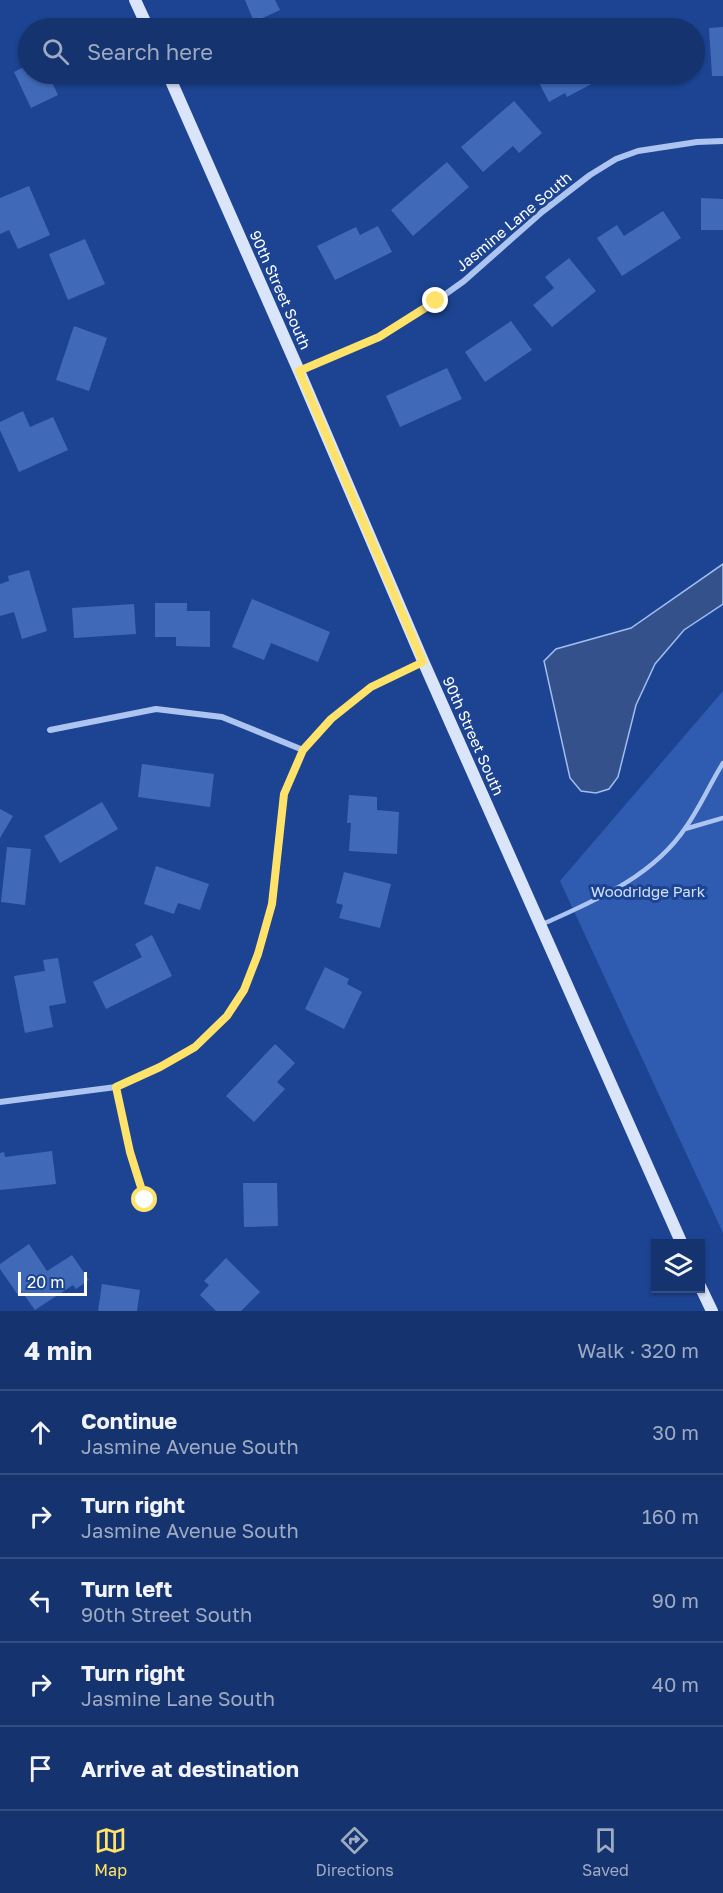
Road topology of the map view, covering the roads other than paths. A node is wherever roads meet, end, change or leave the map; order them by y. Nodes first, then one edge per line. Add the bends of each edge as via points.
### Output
1 (135, 0) edge
2 (143, 18) edge
3 (172, 84) edge
4 (723, 141) edge
5 (299, 371) junction
6 (423, 662) junction
7 (50, 730) dead end
8 (303, 750) junction
9 (723, 763) edge
10 (723, 818) edge
11 (685, 829) junction
12 (541, 925) junction
13 (116, 1087) junction
14 (0, 1102) edge
15 (145, 1200) dead end
16 (680, 1239) edge
17 (703, 1293) edge
18 (711, 1311) edge

1 - 2 street
3 - 5 street, 90th Street South
4 - 5 street, Jasmine Lane South via 638,151 616,159 542,212 436,301 379,337
5 - 6 street, 90th Street South
6 - 8 street via 371,687 331,719
6 - 12 street, 90th Street South
7 - 8 street via 156,709 222,717
8 - 13 street via 284,794 272,904 244,990 227,1016 195,1047
9 - 11 lane
10 - 11 lane
11 - 12 lane via 657,860 623,885
12 - 16 street, 90th Street South
13 - 14 street
13 - 15 street
17 - 18 street

